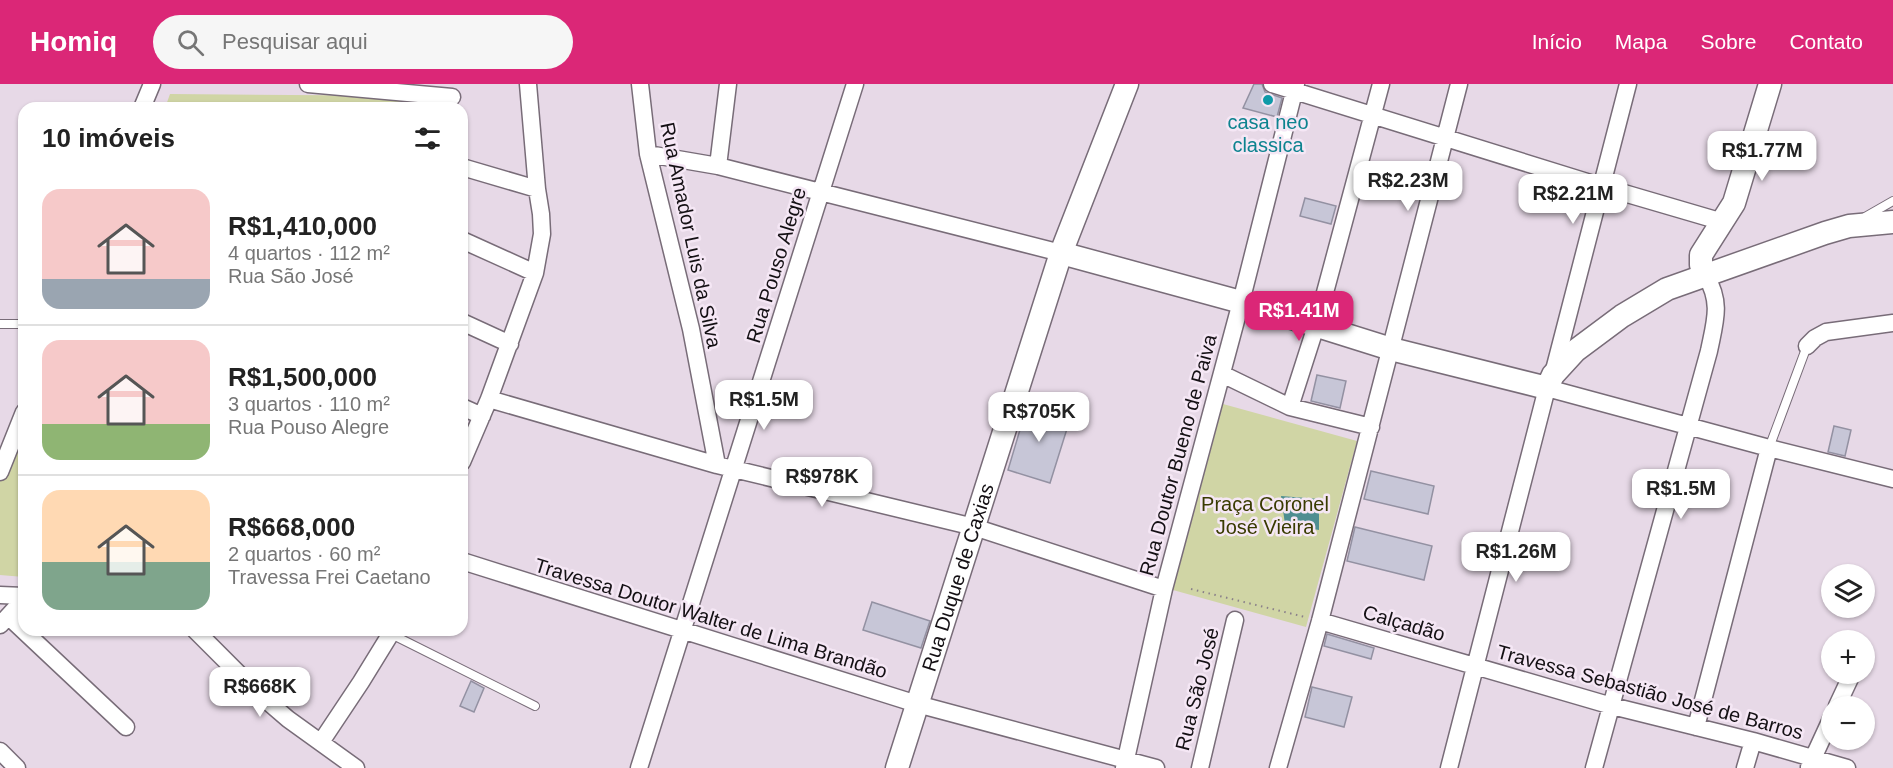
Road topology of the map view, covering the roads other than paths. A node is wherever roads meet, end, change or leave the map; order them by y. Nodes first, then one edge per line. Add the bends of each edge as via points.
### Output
1 (152, 84) edge
2 (308, 84) edge
3 (313, 84) edge
4 (528, 84) edge
5 (640, 84) edge
6 (728, 84) edge
7 (855, 84) edge
8 (1127, 84) edge
9 (1272, 84) edge
10 (1381, 84) edge
11 (1459, 84) edge
12 (1628, 84) edge
13 (1770, 84) edge
14 (1295, 88) edge
15 (453, 96) edge
16 (144, 102) edge
17 (1374, 114) junction
18 (1444, 138) junction
19 (648, 154) junction
20 (718, 166) junction
21 (468, 168) edge
22 (1600, 186) junction
23 (537, 189) junction
24 (820, 193) junction
25 (1893, 201) edge
26 (1723, 222) junction
27 (1893, 222) edge
28 (1849, 226) junction
29 (468, 243) edge
30 (1061, 253) junction
31 (535, 273) junction
32 (1706, 276) junction
33 (1241, 302) junction
34 (1893, 323) edge
35 (0, 324) edge
36 (18, 324) edge
37 (468, 325) edge
38 (1316, 326) junction
39 (510, 344) junction
40 (1807, 346) joint
41 (1391, 349) junction
42 (1222, 374) junction
43 (1550, 381) junction
44 (489, 399) junction
45 (1290, 407) junction
46 (468, 410) edge
47 (482, 416) junction
48 (18, 427) edge
49 (1371, 427) junction
50 (1688, 427) junction
51 (468, 448) edge
52 (1769, 448) junction
53 (717, 465) junction
54 (734, 469) junction
55 (0, 471) edge
56 (1893, 479) edge
57 (974, 527) junction
58 (468, 563) edge
59 (1164, 589) junction
60 (0, 594) edge
61 (18, 596) edge
62 (18, 604) edge
63 (1235, 620) dead end
64 (4, 621) edge
65 (1320, 621) junction
66 (682, 632) junction
67 (18, 633) edge
68 (21, 636) edge
69 (201, 636) edge
70 (390, 636) edge
71 (400, 636) edge
72 (1476, 665) junction
73 (917, 704) junction
74 (535, 706) dead end
75 (1612, 706) junction
76 (126, 727) dead end
77 (1696, 727) junction
78 (1821, 740) edge
79 (1753, 741) junction
80 (321, 742) junction
81 (0, 751) edge
82 (1810, 763) edge
83 (1125, 764) edge
84 (17, 768) edge
85 (356, 768) edge
86 (639, 768) edge
87 (897, 768) edge
88 (1156, 768) edge
89 (1200, 768) edge
90 (1278, 768) edge
91 (1449, 768) edge
92 (1594, 768) edge
93 (1745, 768) edge
94 (1847, 768) edge

1 - 16 street
2 - 3 street
3 - 15 street
4 - 23 street
5 - 19 street, Rua Amador Luis da Silva
6 - 20 street
7 - 24 street, Rua Pouso Alegre
8 - 30 street, Rua Duque de Caxias
9 - 14 street
10 - 17 street
11 - 18 street
12 - 22 street
13 - 26 street via 1734,203
14 - 17 street
14 - 33 street, Rua Doutor Bueno de Paiva
17 - 18 street
17 - 38 street
18 - 22 street
18 - 41 street
19 - 20 street
19 - 53 street, Rua Amador Luis da Silva via 691,329
20 - 24 street
21 - 23 street
22 - 26 street
22 - 43 street
23 - 31 street via 542,234
24 - 30 street
24 - 54 street, Rua Pouso Alegre
25 - 28 lane
26 - 32 street via 1701,255
27 - 28 street
28 - 32 street
29 - 31 street
30 - 33 street
30 - 57 street, Rua Duque de Caxias
31 - 39 street
32 - 43 street via 1667,289 1622,316 1575,351
32 - 50 street via 1717,305
33 - 38 street
33 - 42 street, Rua Doutor Bueno de Paiva
34 - 40 street via 1826,332
35 - 36 lane
37 - 39 street
38 - 41 street
38 - 45 street
39 - 44 street
40 - 52 lane
41 - 43 street
41 - 49 street
42 - 45 street
42 - 59 street, Rua Doutor Bueno de Paiva
43 - 50 street
43 - 72 street
44 - 47 street
44 - 53 street
45 - 49 street
46 - 47 street
47 - 51 street
48 - 55 street
49 - 65 street
50 - 52 street
50 - 75 street
52 - 56 street
52 - 77 street
53 - 54 street
54 - 57 street
54 - 66 street, Rua Pouso Alegre
57 - 59 street
57 - 73 street, Rua Duque de Caxias
58 - 66 street, Travessa Doutor Walter de Lima Brandão
59 - 83 street, Rua Doutor Bueno de Paiva
60 - 61 street
62 - 64 street
63 - 89 street, Rua São José
64 - 67 street
65 - 72 street, Calçadão
65 - 90 street
66 - 73 street, Travessa Doutor Walter de Lima Brandão
66 - 86 street, Rua Pouso Alegre
68 - 76 street
69 - 80 street via 259,694
70 - 80 street
71 - 74 lane
72 - 75 street, Travessa Sebastião José de Barros
72 - 91 street
73 - 83 street, Travessa Doutor Walter de Lima Brandão
73 - 87 street, Rua Duque de Caxias
75 - 77 street, Travessa Sebastião José de Barros
75 - 92 street
77 - 79 street, Travessa Sebastião José de Barros
78 - 82 street
79 - 82 street, Travessa Sebastião José de Barros
79 - 93 street
80 - 85 street
81 - 84 street
82 - 94 street, Travessa Sebastião José de Barros
83 - 88 street, Travessa Doutor Walter de Lima Brandão

